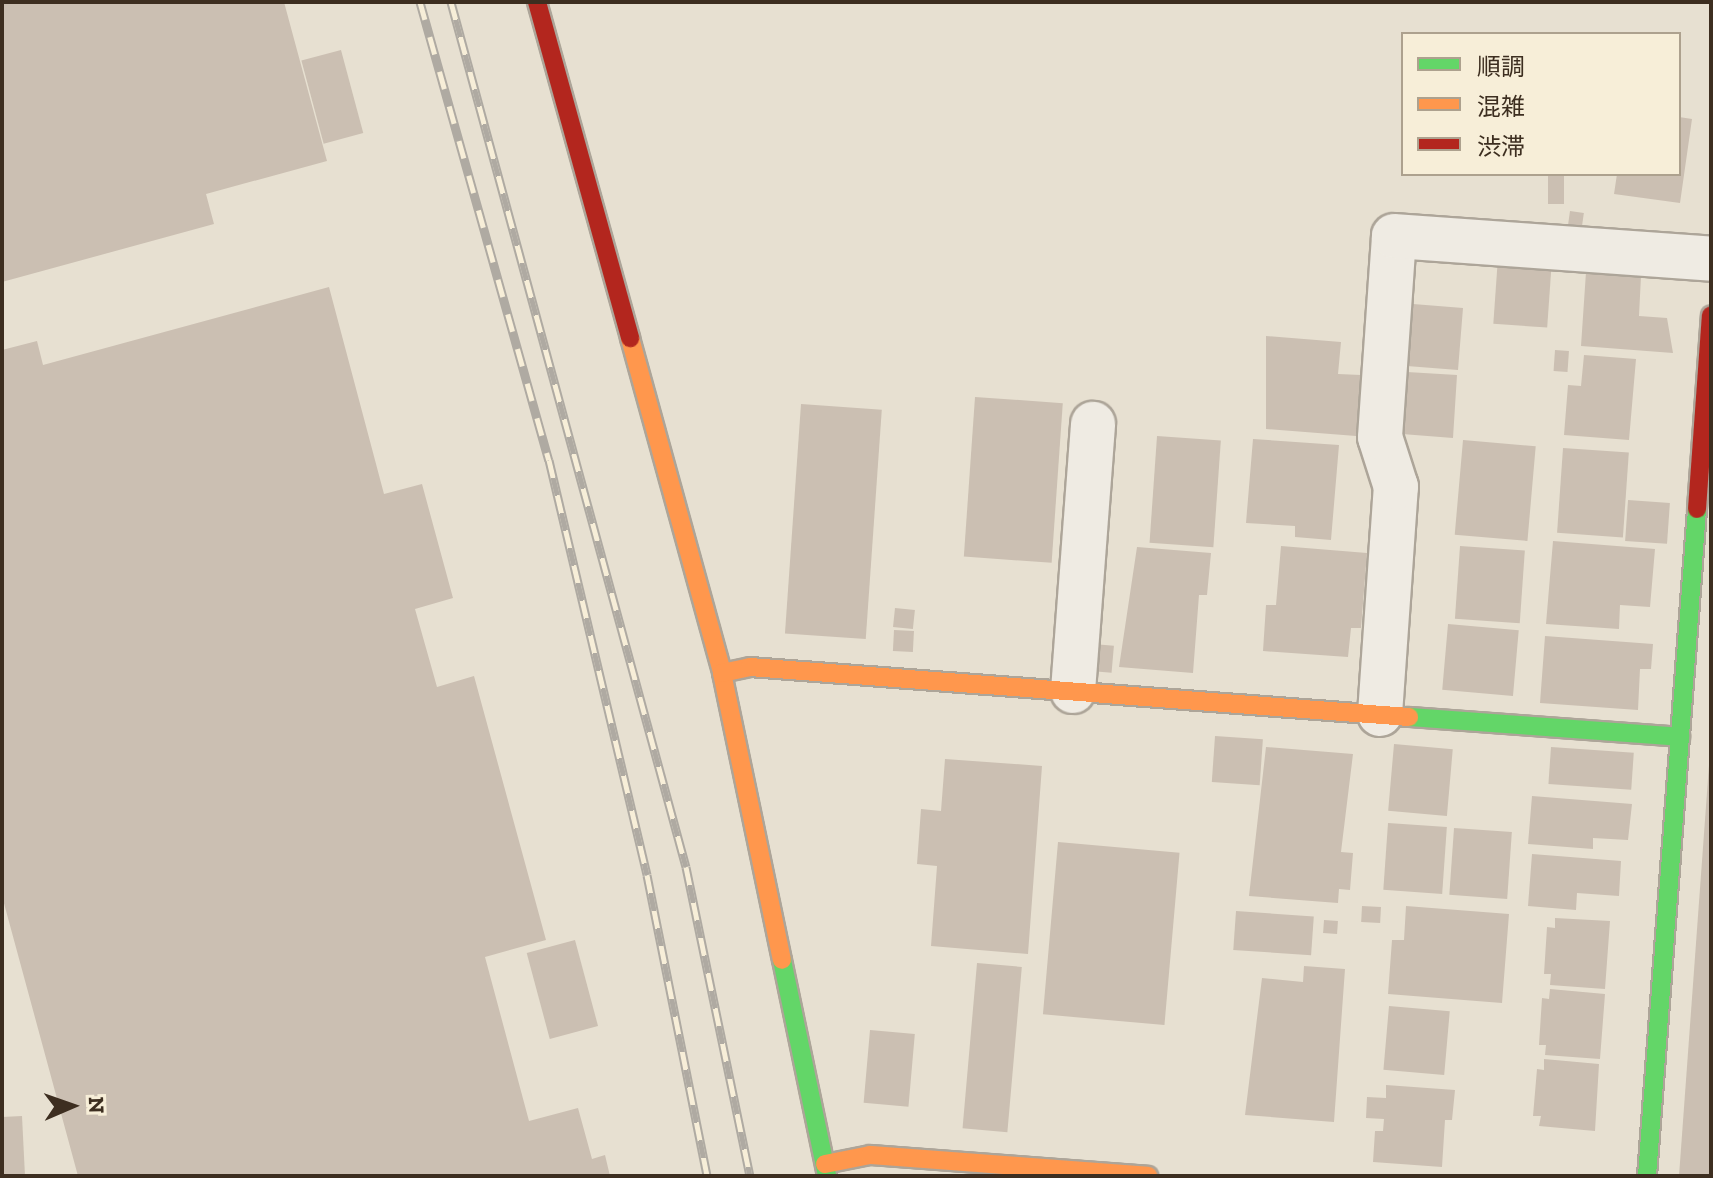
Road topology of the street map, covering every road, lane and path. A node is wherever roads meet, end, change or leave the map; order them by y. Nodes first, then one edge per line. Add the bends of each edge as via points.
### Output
1 (537, 2) edge
2 (1711, 259) edge
3 (1711, 316) edge
4 (1093, 424) dead end
5 (722, 673) junction
6 (1073, 691) junction
7 (1380, 714) junction
8 (1680, 737) junction
9 (826, 1170) edge
10 (1148, 1176) edge
11 (1647, 1176) edge

1 - 5 street
2 - 7 street via 1394,236 1380,437 1396,487
3 - 8 street
4 - 6 street
5 - 6 street via 750,667
5 - 9 street
6 - 7 street
7 - 8 street
8 - 11 street
9 - 10 street via 870,1155

